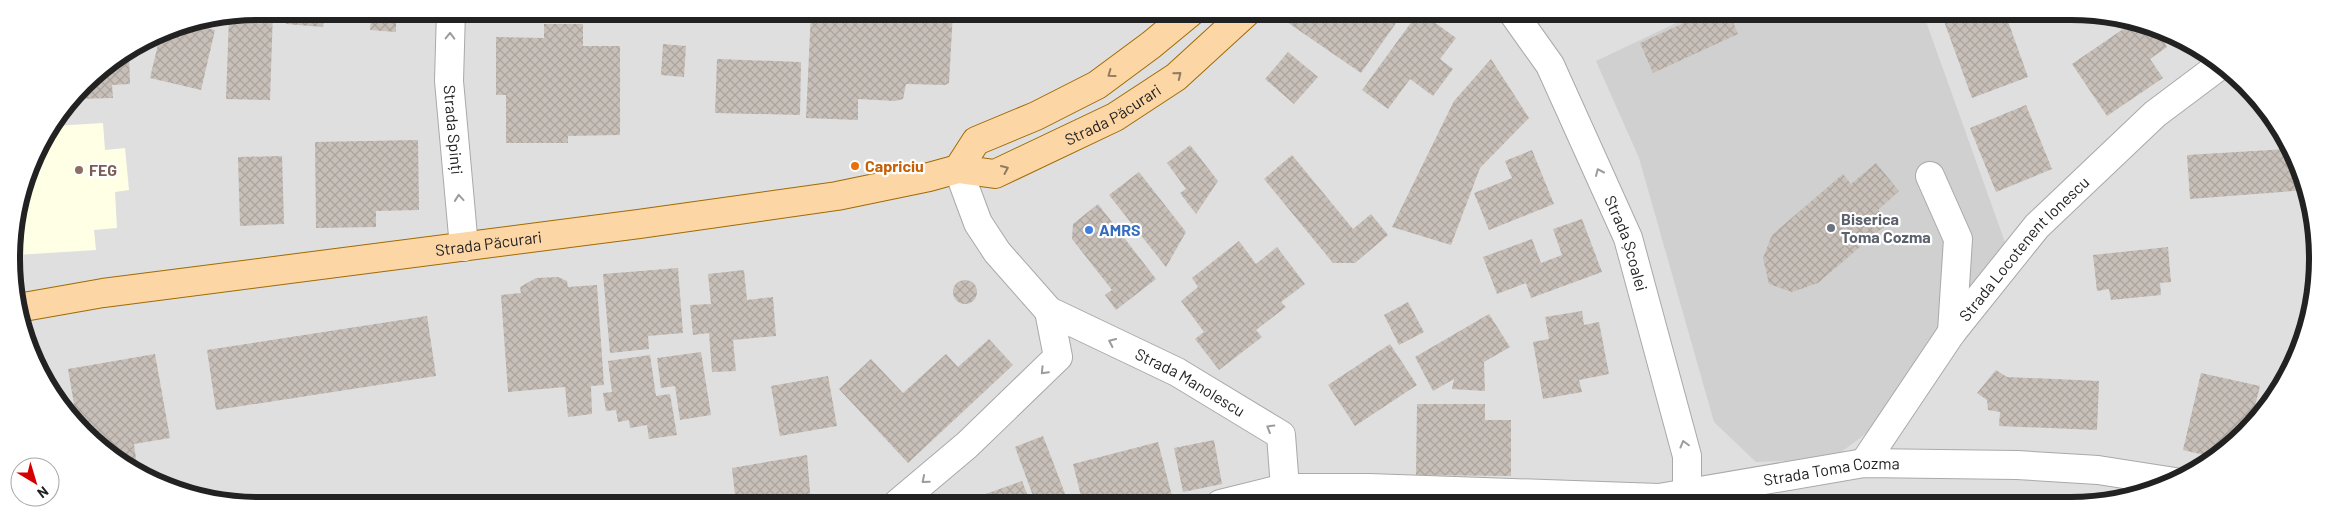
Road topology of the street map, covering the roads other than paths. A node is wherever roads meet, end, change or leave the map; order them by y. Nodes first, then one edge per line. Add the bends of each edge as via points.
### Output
1 (451, 20) edge
2 (1181, 20) edge
3 (1238, 20) edge
4 (1518, 20) edge
5 (2215, 69) edge
6 (958, 169) junction
7 (1930, 176) dead end
8 (464, 247) junction
9 (25, 307) edge
10 (1049, 311) junction
11 (1952, 332) junction
12 (1864, 463) junction
13 (2160, 480) edge
14 (1285, 488) junction
15 (1688, 492) junction
16 (905, 497) edge
17 (1248, 497) edge
18 (1570, 497) edge
19 (1672, 497) edge

8 -> 1 street, Strada Spinți via 449,81
2 -> 6 main road, Strada Păcurari via 1097,85 1036,116 976,141
6 -> 3 main road, Strada Păcurari via 995,174 1115,117 1176,77
15 -> 4 street, Strada Școalei via 1687,456 1628,238 1550,65
5 - 11 street, Strada Locotenent Ionescu via 2155,114 2037,226
6 - 8 main road, Strada Păcurari via 836,196
6 - 10 street, Strada Manolescu via 978,223 997,252
7 - 11 street via 1958,239
8 - 9 main road, Strada Păcurari via 112,292
14 -> 10 street, Strada Manolescu via 1281,435 1177,372
10 -> 16 street via 1058,357 967,445
11 - 12 street, Strada Locotenent Ionescu
12 - 13 street, Strada Toma Cozma via 2017,465 2098,470
12 - 15 street, Strada Toma Cozma
14 - 17 street, Strada Toma Cozma
14 - 18 street, Strada Toma Cozma via 1369,488
15 - 19 street, Strada Toma Cozma

